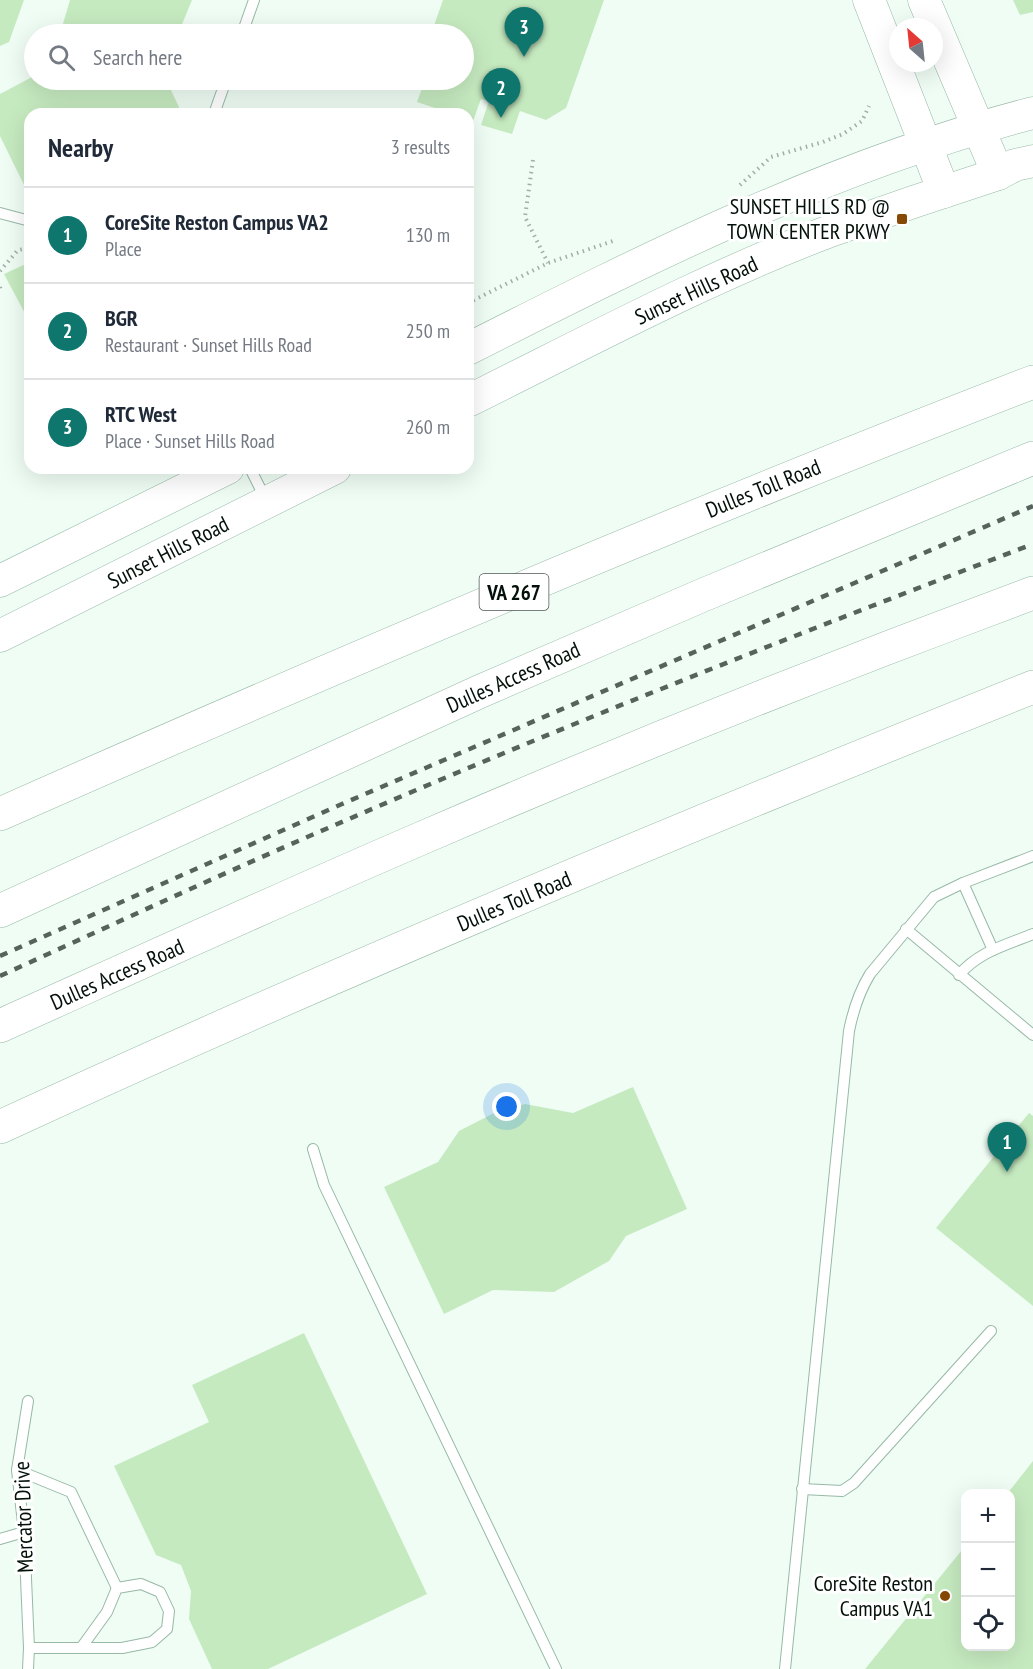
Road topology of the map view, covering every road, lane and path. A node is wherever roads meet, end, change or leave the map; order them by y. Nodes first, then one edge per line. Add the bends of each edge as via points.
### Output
1 (254, 0) edge
2 (869, 0) edge
3 (924, 0) edge
4 (246, 24) edge
5 (222, 90) edge
6 (869, 106) dead end
7 (216, 108) edge
8 (1033, 113) edge
9 (979, 128) junction
10 (927, 144) junction
11 (533, 160) dead end
12 (1033, 160) edge
13 (998, 174) junction
14 (738, 186) dead end
15 (944, 192) junction
16 (0, 213) edge
17 (24, 219) edge
18 (625, 237) dead end
19 (24, 249) edge
20 (548, 263) junction
21 (0, 271) edge
22 (0, 287) edge
23 (1, 292) edge
24 (474, 300) edge
25 (474, 346) edge
26 (1033, 382) edge
27 (474, 398) edge
28 (1033, 458) edge
29 (216, 474) edge
30 (253, 474) edge
31 (323, 474) edge
32 (268, 502) junction
33 (7, 575) edge
34 (1033, 593) edge
35 (0, 636) edge
36 (1033, 687) edge
37 (0, 814) edge
38 (1033, 856) edge
39 (963, 883) junction
40 (0, 911) edge
41 (906, 929) junction
42 (1033, 934) edge
43 (993, 950) junction
44 (959, 975) junction
45 (0, 1026) edge
46 (1033, 1035) edge
47 (0, 1127) edge
48 (313, 1149) dead end
49 (991, 1331) dead end
50 (28, 1401) dead end
51 (17, 1470) junction
52 (802, 1489) junction
53 (24, 1532) junction
54 (0, 1539) edge
55 (117, 1588) junction
56 (29, 1648) junction
57 (81, 1648) junction
58 (28, 1669) edge
59 (556, 1669) edge
60 (785, 1669) edge

1 - 4 lane
2 - 10 main road
3 - 9 main road
5 - 7 lane
6 - 14 path via 862,121 843,134 771,157
8 - 9 main road
9 - 10 main road
9 - 13 main road
10 - 15 main road
10 - 25 main road via 712,229
11 - 20 path via 525,217
12 - 13 main road, Sunset Hills Road
13 - 15 main road, Sunset Hills Road
15 - 27 main road, Sunset Hills Road via 763,259
16 - 17 lane
18 - 20 path
19 - 21 path via 18,250
20 - 24 path
22 - 23 path
26 - 37 highway, Dulles Toll Road / VA 267 via 622,546
28 - 40 highway, Dulles Access Road via 481,691
29 - 33 main road
30 - 32 lane
31 - 32 main road, Sunset Hills Road
32 - 35 main road, Sunset Hills Road
34 - 45 highway, Dulles Access Road via 709,718 501,804
36 - 47 highway, Dulles Toll Road via 539,889
38 - 39 lane
39 - 41 lane via 934,897
39 - 43 lane
41 - 44 lane
41 - 52 lane via 863,985 849,1031
42 - 43 lane
43 - 44 lane via 973,960
44 - 46 lane
48 - 59 lane via 324,1185
49 - 52 lane via 854,1483 842,1491
50 - 51 lane, Mercator Drive
51 - 53 lane, Mercator Drive
51 - 55 lane via 70,1492
52 - 60 lane
53 - 54 lane
53 - 56 lane, Mercator Drive
55 - 57 lane via 107,1612
55 - 57 lane via 141,1584 160,1592 169,1611 167,1629 152,1642 122,1648
56 - 57 lane
56 - 58 lane, Mercator Drive

